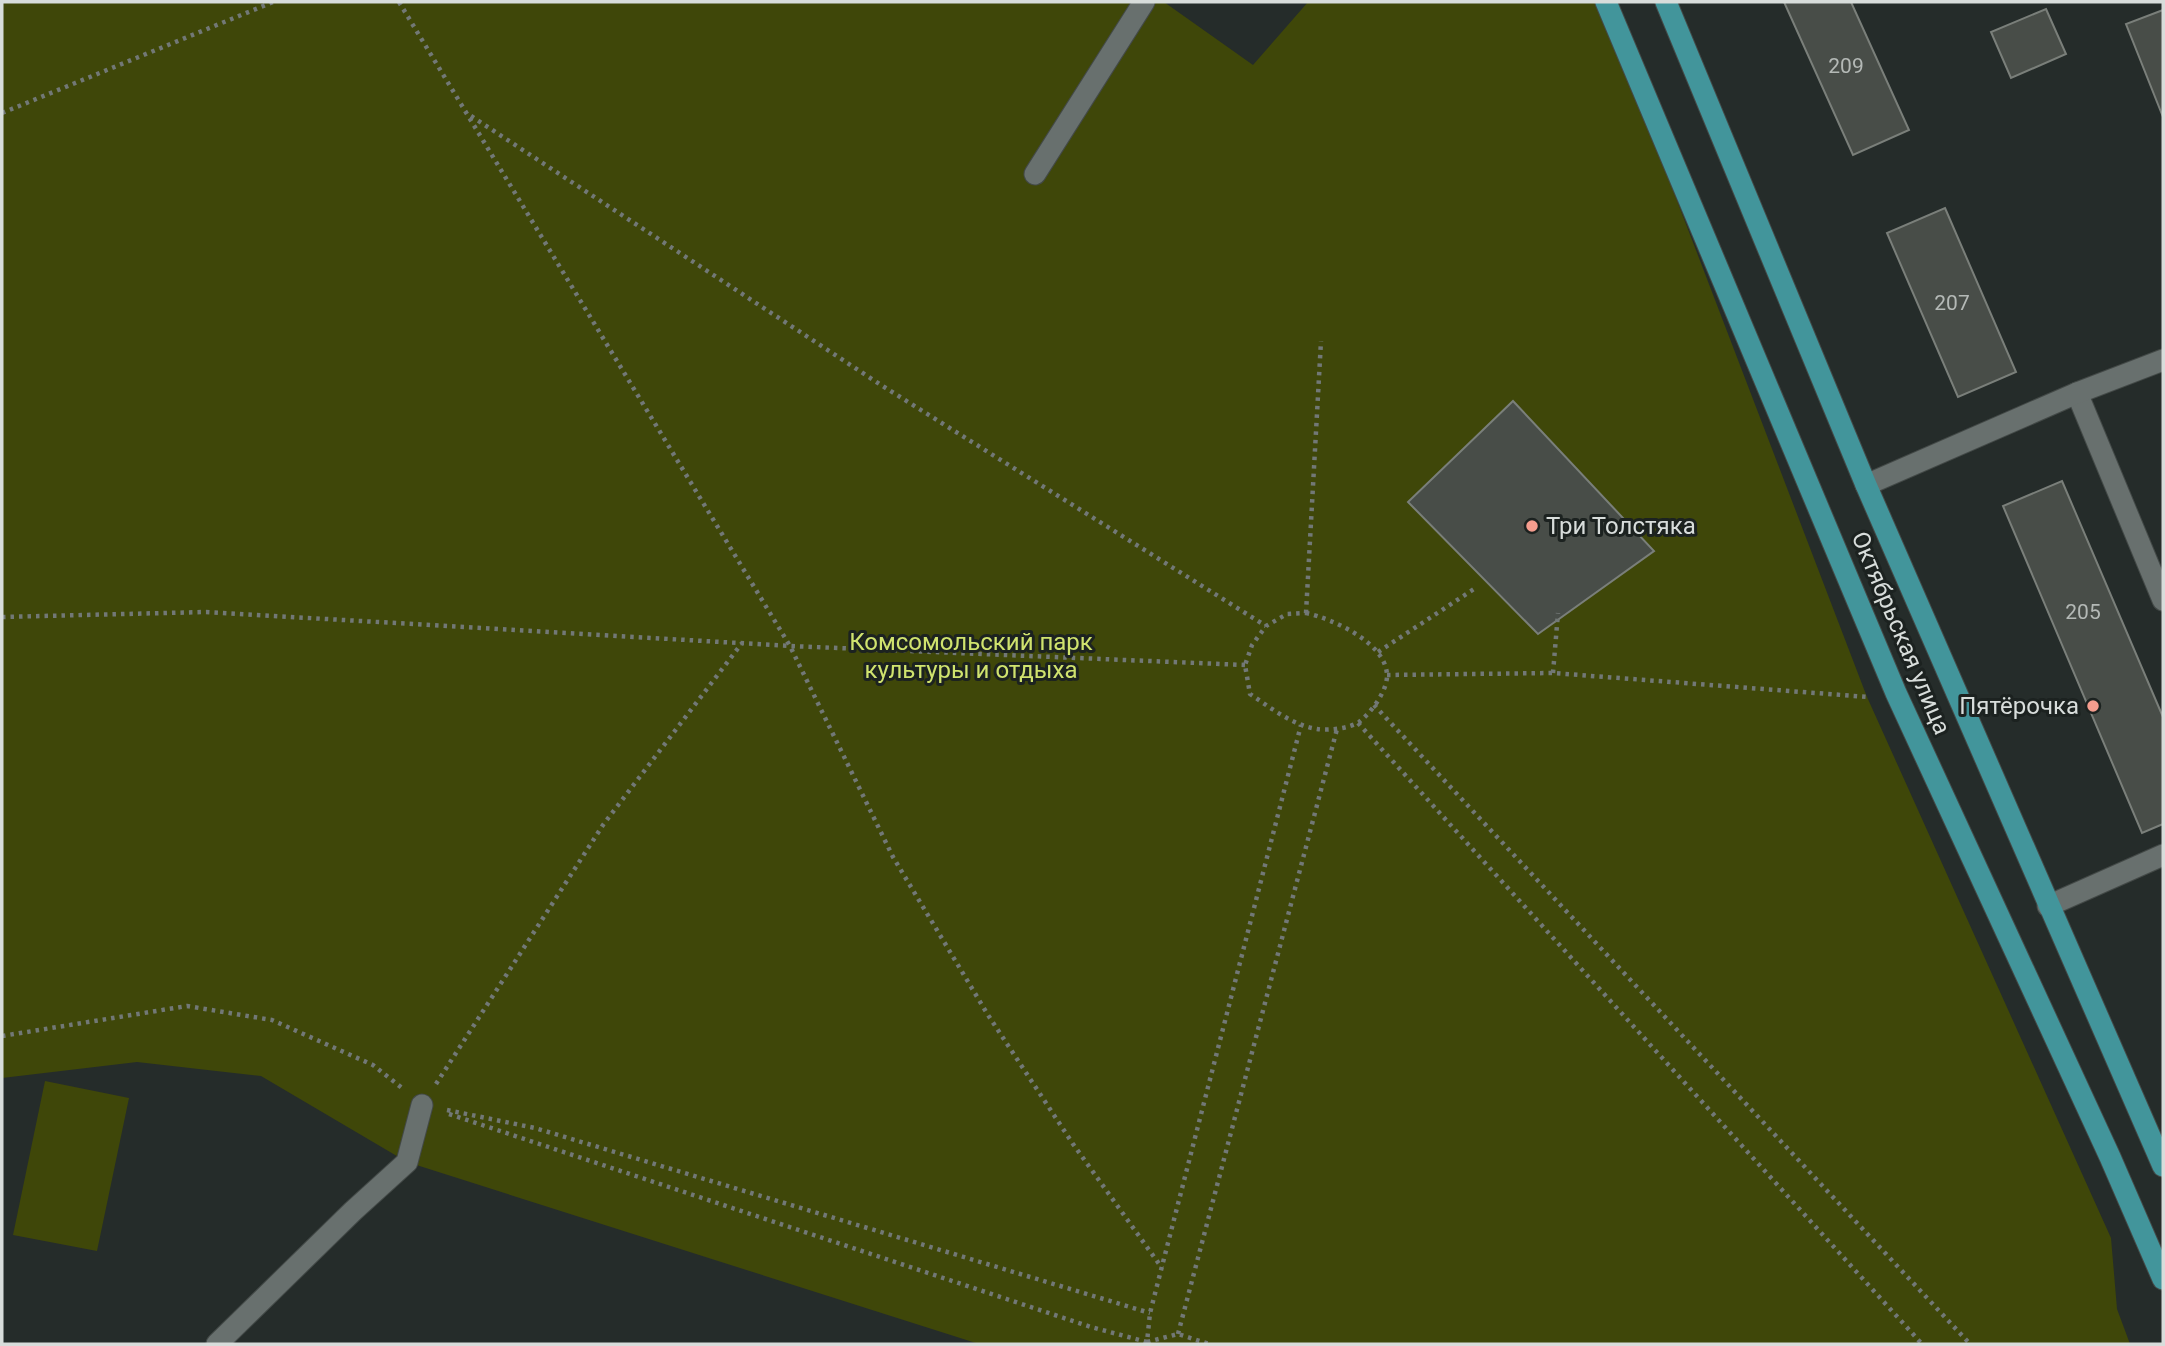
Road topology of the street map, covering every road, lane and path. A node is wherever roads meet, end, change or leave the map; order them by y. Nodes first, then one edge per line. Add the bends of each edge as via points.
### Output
1 (273, 2) edge
2 (399, 2) edge
3 (1144, 2) edge
4 (1606, 2) edge
5 (1666, 2) edge
6 (2, 113) edge
7 (470, 116) junction
8 (1035, 174) dead end
9 (1321, 341) dead end
10 (2163, 360) edge
11 (2077, 393) junction
12 (1866, 485) junction
13 (1477, 587) dead end
14 (2162, 592) edge
15 (1306, 613) junction
16 (1558, 613) dead end
17 (2, 617) edge
18 (1266, 626) junction
19 (742, 643) junction
20 (790, 646) junction
21 (1378, 652) junction
22 (1245, 665) junction
23 (1553, 673) junction
24 (1387, 675) junction
25 (1896, 693) junction
26 (1374, 705) junction
27 (1358, 723) junction
28 (1301, 725) junction
29 (1336, 729) junction
30 (2163, 855) edge
31 (2048, 906) junction
32 (2, 1036) edge
33 (422, 1105) junction
34 (2163, 1166) edge
35 (1162, 1268) junction
36 (2163, 1279) edge
37 (1150, 1313) junction
38 (1178, 1334) junction
39 (1147, 1342) junction
40 (217, 1344) edge
41 (1209, 1344) edge
42 (1922, 1344) edge
43 (1970, 1344) edge

1 - 6 path
2 - 7 path
3 - 8 street
4 - 25 main road, Октябрьская улица
5 - 12 main road, Октябрьская улица
7 - 18 path via 881,384
7 - 20 path
9 - 15 path
10 - 11 street
11 - 12 street
11 - 14 street
12 - 31 main road, Октябрьская улица
13 - 21 path
15 - 18 path via 1287,614
15 - 21 path via 1325,617
16 - 23 path
17 - 19 path via 206,611
18 - 22 path
19 - 20 path
19 - 33 path via 603,825
20 - 22 path
20 - 35 path via 893,857 988,1015
21 - 24 path
22 - 28 path via 1250,694
23 - 24 path
23 - 25 path via 1867,697
24 - 26 path
25 - 36 main road, Октябрьская улица
26 - 27 path
26 - 43 path
27 - 29 path
27 - 42 path
28 - 29 path
28 - 35 path
29 - 38 path
30 - 31 street
31 - 34 main road, Октябрьская улица
32 - 33 path via 187,1006 272,1020 373,1065
33 - 37 path via 535,1128
33 - 39 path
33 - 40 street via 407,1162
35 - 37 path
37 - 39 path
38 - 39 path
38 - 41 path

